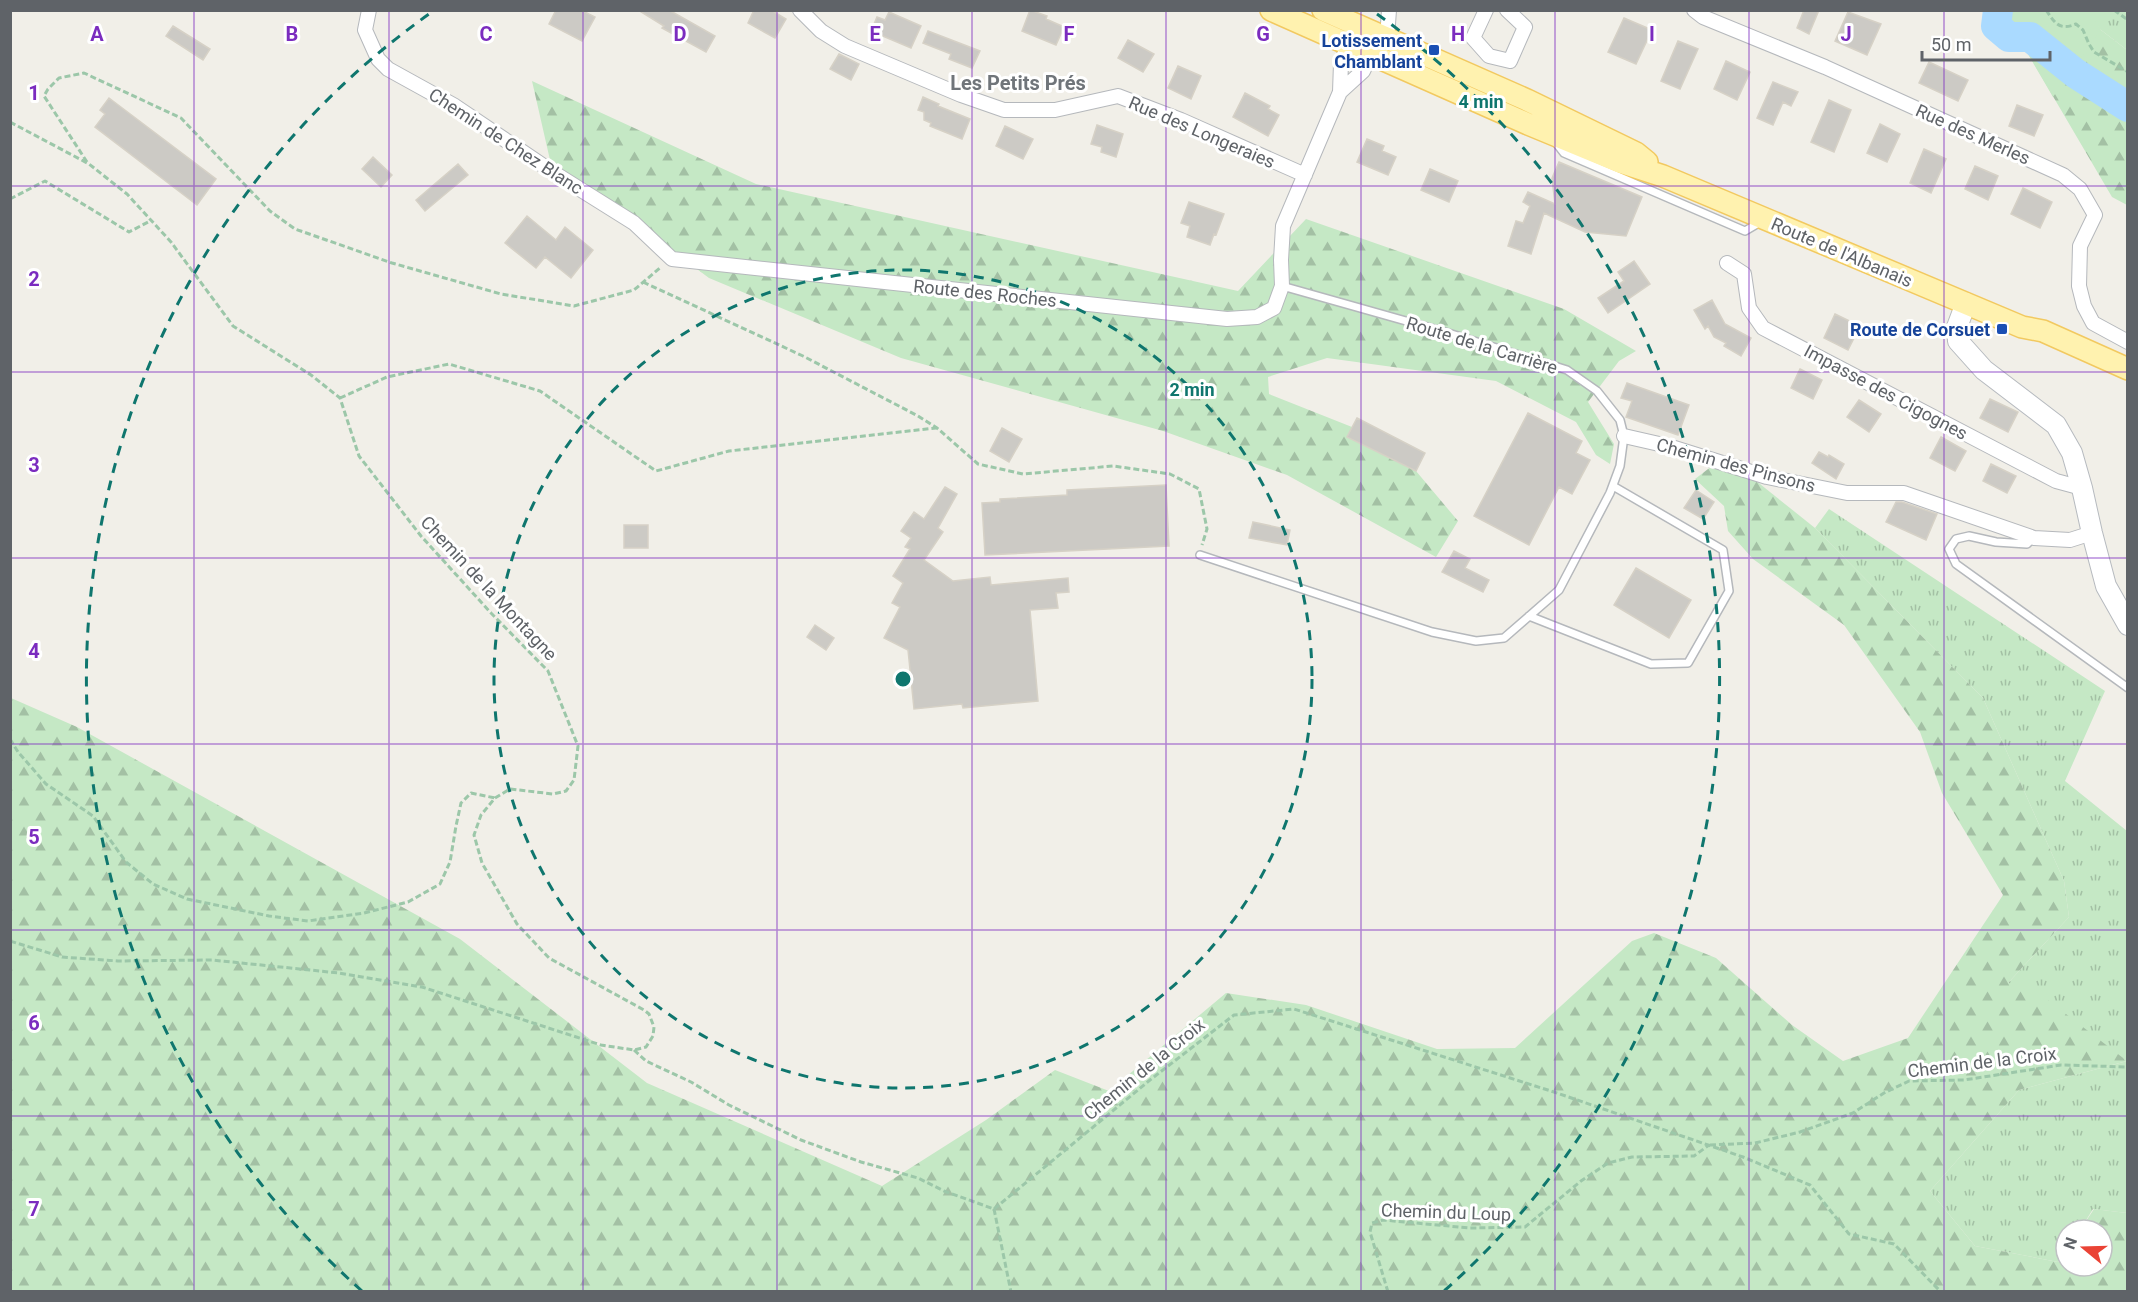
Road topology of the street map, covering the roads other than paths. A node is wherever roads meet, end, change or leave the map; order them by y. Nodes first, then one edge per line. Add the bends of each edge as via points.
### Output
1 (369, 10) edge
2 (800, 10) edge
3 (1271, 10) edge
4 (1286, 10) edge
5 (1323, 10) edge
6 (1389, 10) edge
7 (1486, 10) edge
8 (1507, 10) edge
9 (1694, 10) edge
10 (1361, 35) edge
11 (1387, 38) junction
12 (1469, 75) junction
13 (1340, 92) junction
14 (1549, 132) junction
15 (1305, 175) junction
16 (1663, 176) junction
17 (1765, 219) junction
18 (672, 259) joint
19 (1727, 263) dead end
20 (1282, 286) junction
21 (1966, 303) junction
22 (2022, 327) junction
23 (2127, 342) edge
24 (2127, 369) edge
25 (2127, 384) edge
26 (1624, 436) junction
27 (1613, 486) junction
28 (2082, 488) junction
29 (2092, 533) junction
30 (2034, 538) junction
31 (1200, 555) road end
32 (1529, 616) junction
33 (2127, 625) edge
34 (2127, 688) edge

1 - 18 street, Chemin de Chez Blanc via 365,30 378,59 388,69 455,106 634,223
2 - 15 street, Rue des Longeraies via 821,31 846,46 1004,110 1055,110 1118,96
3 - 10 main road
4 - 10 street
5 - 10 main road, Route de l'Albanais
6 - 11 street
7 - 8 street via 1473,38 1489,56 1510,61 1525,27
9 - 23 street, Rue des Merles via 2063,175 2080,189 2095,215 2080,246 2079,286 2084,306 2093,323
10 - 11 main road, Route de l'Albanais
10 - 12 street via 1441,71
10 - 13 street via 1341,63
10 - 13 street via 1363,71
10 - 14 main road, Route de l'Albanais
11 - 12 main road, Route de l'Albanais
12 - 16 main road, Route de l'Albanais via 1636,153
13 - 15 street
14 - 16 main road, Route de l'Albanais
14 - 17 lane via 1564,153 1745,231
15 - 20 street via 1283,226
16 - 17 main road, Route de l'Albanais
17 - 21 main road, Route de l'Albanais
18 - 20 street, Route des Roches via 1227,319 1257,317 1274,308
19 - 28 street, Impasse des Cigognes via 1744,273 1749,308 1763,328 2056,481
20 - 26 lane, Route de la Carrière via 1567,370 1597,391 1620,420
21 - 22 main road, Route de l'Albanais
21 - 28 street via 1957,327 1958,341 1984,370 2056,425 2072,453
22 - 24 main road, Route de l'Albanais via 2043,331
22 - 25 main road, Route de l'Albanais via 2037,342
26 - 27 lane
26 - 30 street, Chemin des Pinsons via 1767,477 1847,493 1904,493
27 - 32 lane via 1559,590
27 - 32 lane via 1723,550 1729,591 1688,663 1651,664
28 - 29 street
29 - 30 street, Chemin des Pinsons via 2070,540
29 - 33 street via 2106,586
30 - 34 lane via 2027,544 1968,536 1956,539 1948,549 1956,564
31 - 32 lane via 1432,632 1476,641 1504,638

